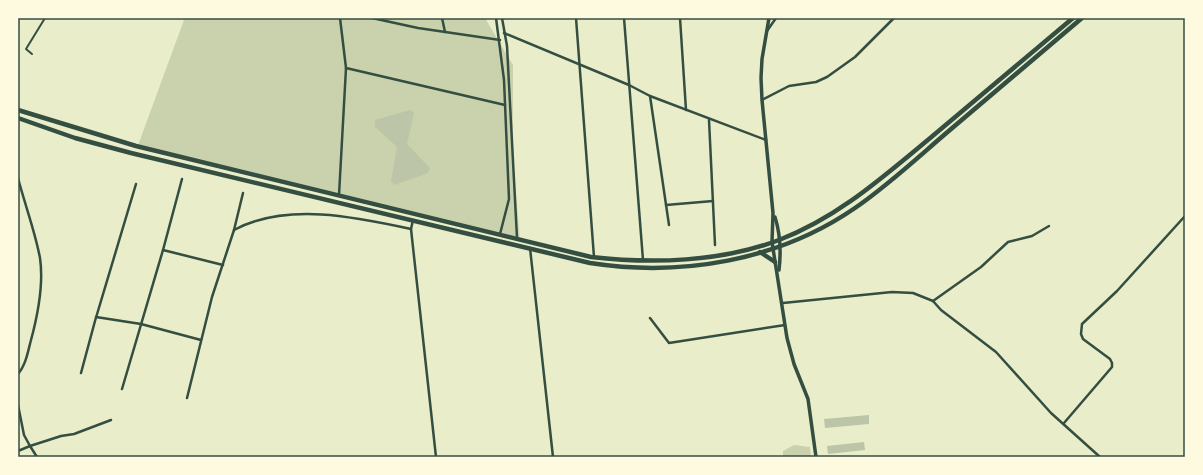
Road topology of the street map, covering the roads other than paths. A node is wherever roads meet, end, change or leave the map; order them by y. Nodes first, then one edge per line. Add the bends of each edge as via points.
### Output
1 (45, 18) edge
2 (340, 18) edge
3 (372, 18) edge
4 (442, 18) edge
5 (496, 18) edge
6 (502, 18) edge
7 (576, 18) edge
8 (624, 18) edge
9 (680, 18) edge
10 (769, 18) edge
11 (776, 18) edge
12 (894, 18) edge
13 (1072, 18) edge
14 (1082, 18) edge
15 (383, 19) edge
16 (445, 32) junction
17 (504, 33) junction
18 (766, 33) junction
19 (500, 40) junction
20 (32, 54) dead end
21 (1022, 61) junction
22 (580, 65) junction
23 (1026, 65) junction
24 (346, 68) junction
25 (629, 85) junction
26 (650, 96) junction
27 (762, 100) junction
28 (505, 105) junction
29 (18, 110) edge
30 (686, 110) junction
31 (18, 118) edge
32 (708, 120) junction
33 (766, 140) junction
34 (18, 178) edge
35 (182, 179) dead end
36 (136, 184) dead end
37 (243, 193) dead end
38 (339, 194) junction
39 (713, 200) junction
40 (666, 205) junction
41 (773, 213) junction
42 (1185, 216) edge
43 (413, 220) junction
44 (669, 225) dead end
45 (1050, 226) dead end
46 (411, 229) junction
47 (234, 230) junction
48 (500, 234) junction
49 (517, 239) junction
50 (778, 240) junction
51 (772, 242) junction
52 (715, 245) dead end
53 (779, 246) junction
54 (530, 248) junction
55 (773, 248) junction
56 (163, 250) junction
57 (760, 252) junction
58 (594, 257) junction
59 (643, 261) junction
60 (775, 262) junction
61 (223, 265) junction
62 (778, 273) junction
63 (933, 302) junction
64 (783, 303) junction
65 (96, 317) junction
66 (650, 318) dead end
67 (141, 324) junction
68 (785, 325) junction
69 (201, 340) junction
70 (81, 373) dead end
71 (18, 374) edge
72 (122, 389) dead end
73 (187, 398) dead end
74 (18, 405) edge
75 (111, 420) dead end
76 (1064, 423) junction
77 (30, 446) junction
78 (18, 451) edge
79 (37, 457) edge
80 (436, 457) edge
81 (553, 457) edge
82 (816, 457) edge
83 (1100, 457) edge

1 - 20 street via 26,49
2 - 24 street
3 - 15 street
4 - 16 street
5 - 19 street
6 - 17 street
7 - 22 street
8 - 25 street
9 - 30 street
10 - 18 street
11 - 18 street
12 - 27 street via 855,57 827,76 816,82 789,86
13 - 21 main road
14 - 23 main road
15 - 16 street
16 - 19 street
17 - 22 street
17 - 49 street
18 - 27 street via 762,59
19 - 28 street
21 - 23 main road
21 - 50 main road via 872,186 823,219
22 - 25 street
22 - 58 street
23 - 53 main road via 855,208 824,227
24 - 28 street
24 - 38 street
25 - 26 street
25 - 59 street
26 - 30 street
26 - 40 street
27 - 33 street
28 - 48 street via 509,199
29 - 38 main road via 136,146
30 - 32 street
31 - 43 main road via 75,138 132,153
32 - 33 street
32 - 39 street
33 - 41 street
34 - 71 street via 40,258 41,285 33,333 25,361
35 - 56 street
36 - 65 street
37 - 47 street
38 - 48 main road
39 - 40 street
39 - 52 street
40 - 44 street
41 - 50 street
41 - 51 street
42 - 76 street via 1082,324 1083,339 1110,359 1112,367
43 - 46 street
43 - 54 main road
45 - 63 street via 1032,236 1008,242 959,285
46 - 47 street via 344,217 294,213 274,215
46 - 80 street
47 - 61 street
48 - 49 main road
49 - 58 main road
50 - 51 main road
50 - 53 street
51 - 55 street
51 - 59 main road via 690,260
53 - 55 main road
53 - 62 street
54 - 57 main road via 590,263 636,268 689,268
54 - 81 street
55 - 57 main road
55 - 60 street
56 - 61 street
56 - 67 street
57 - 60 main road
58 - 59 main road
60 - 62 street
61 - 69 street
62 - 64 street
63 - 64 street via 913,294 892,292
63 - 76 street via 996,352
64 - 68 street
65 - 67 street
65 - 70 street
66 - 68 street via 666,341 673,343
67 - 69 street
67 - 72 street
68 - 82 street via 794,364 808,399
69 - 73 street
74 - 77 street via 23,432
75 - 77 street via 74,434
76 - 83 street
77 - 78 street
77 - 79 street

